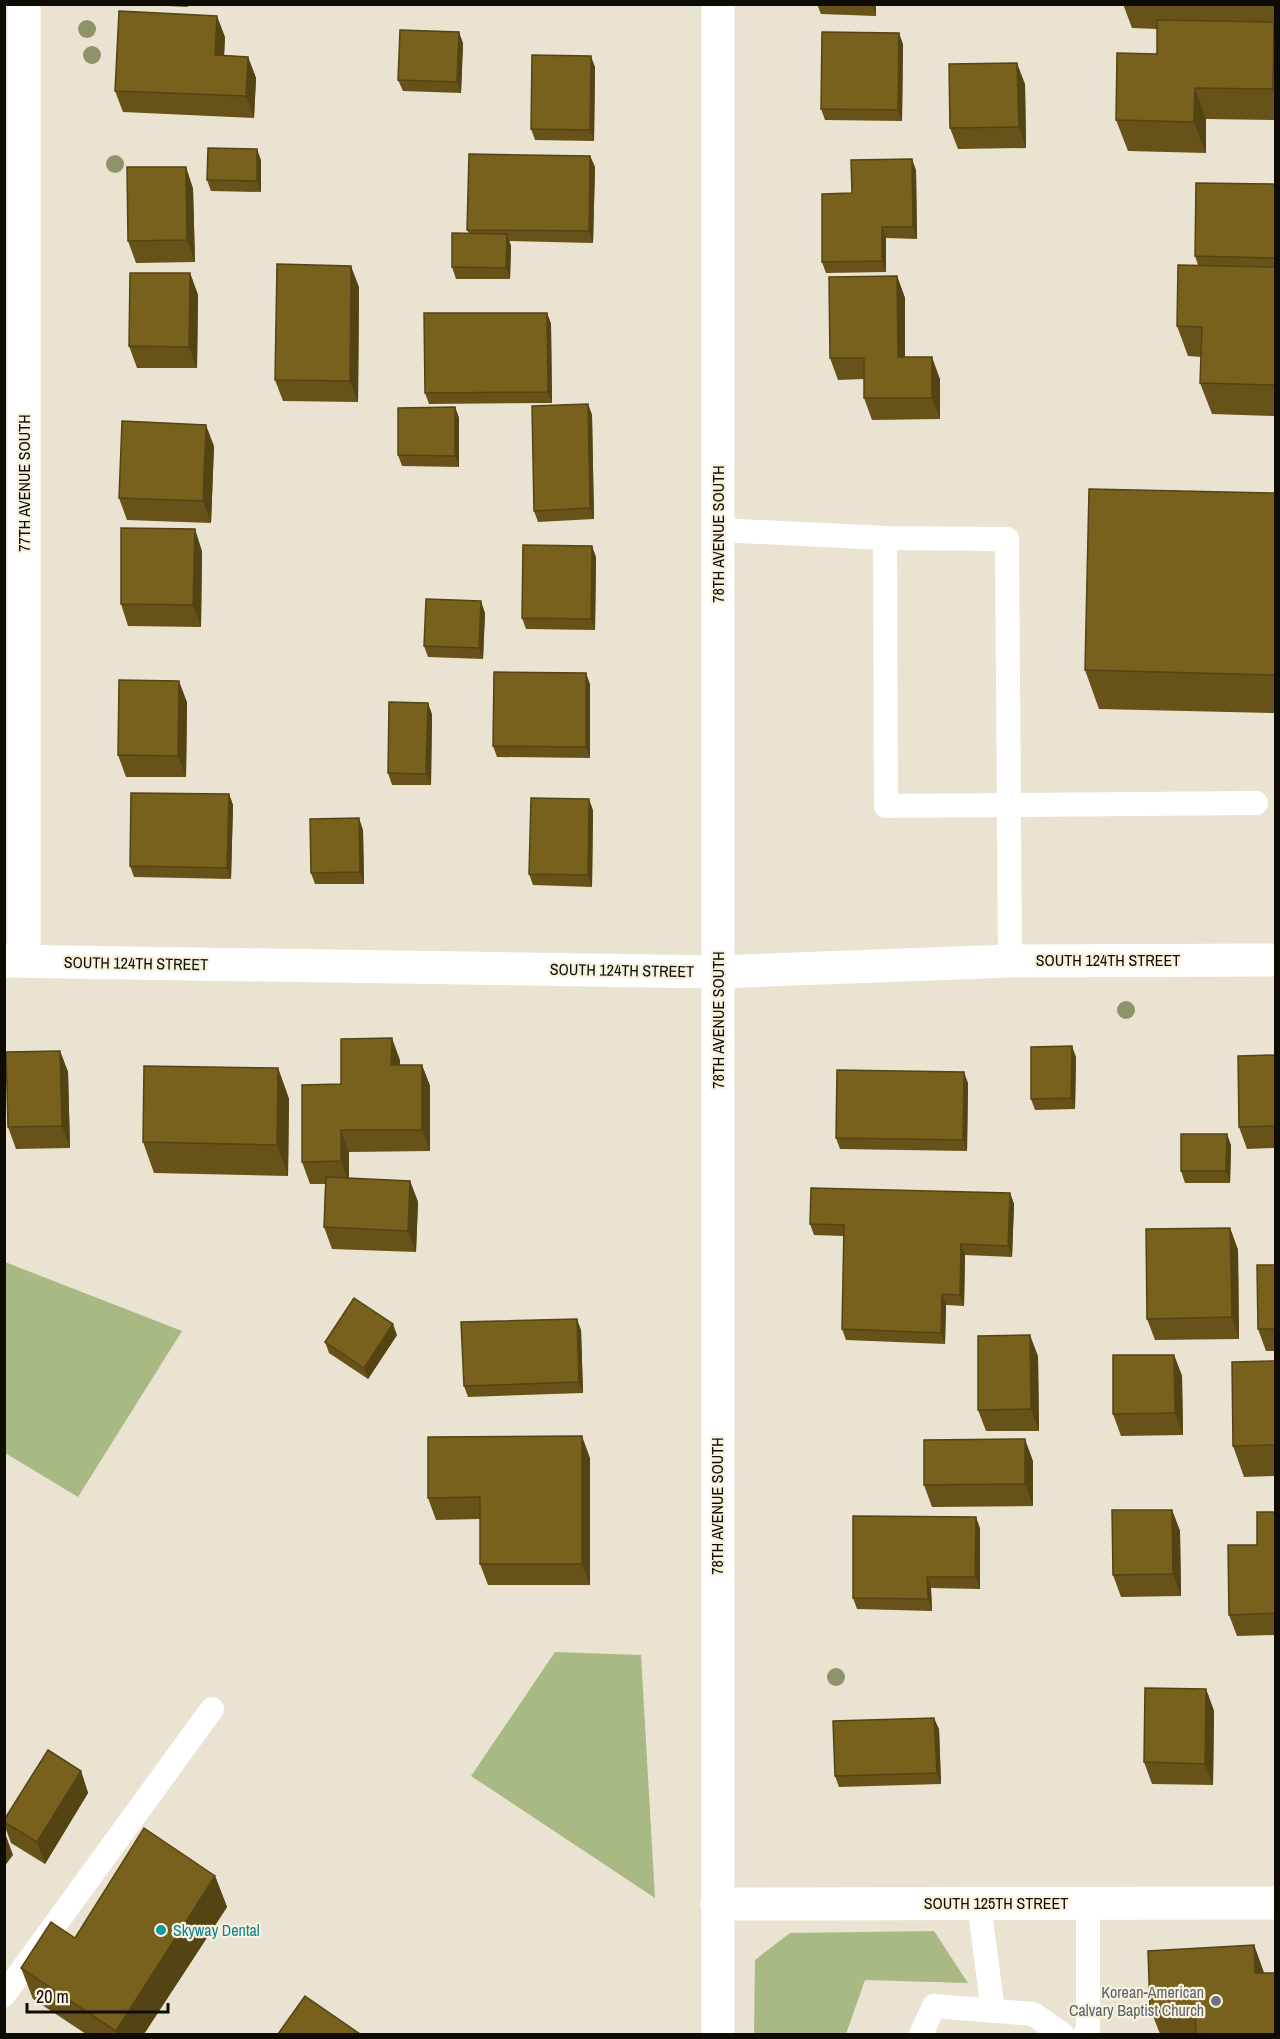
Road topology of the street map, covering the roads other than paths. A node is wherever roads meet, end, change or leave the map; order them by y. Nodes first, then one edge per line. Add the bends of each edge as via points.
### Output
1 (24, 4) edge
2 (718, 4) edge
3 (718, 530) junction
4 (885, 538) junction
5 (1256, 803) dead end
6 (1011, 805) junction
7 (1275, 960) edge
8 (14, 961) edge
9 (1010, 961) junction
10 (718, 972) junction
11 (212, 1709) dead end
12 (1088, 1903) junction
13 (1275, 1903) edge
14 (717, 1904) junction
15 (979, 1904) junction
16 (4, 1995) edge
17 (993, 2011) junction
18 (718, 2034) edge
19 (921, 2034) edge
20 (1062, 2034) edge
21 (1085, 2034) edge

1 - 8 street, 77TH AVENUE SOUTH
2 - 3 street, 78TH AVENUE SOUTH
3 - 4 lane
3 - 10 street, 78TH AVENUE SOUTH
4 - 6 lane via 1007,539
4 - 6 lane via 886,806
5 - 6 lane
6 - 9 lane
7 - 9 street, SOUTH 124TH STREET
8 - 10 street, SOUTH 124TH STREET
9 - 10 street, SOUTH 124TH STREET
10 - 14 street, 78TH AVENUE SOUTH
11 - 16 lane
12 - 13 street, SOUTH 125TH STREET
12 - 15 street, SOUTH 125TH STREET
12 - 21 lane
14 - 15 street, SOUTH 125TH STREET
14 - 18 street, 78TH AVENUE SOUTH
15 - 17 lane
17 - 19 lane via 934,2006
17 - 20 lane via 1033,2014

